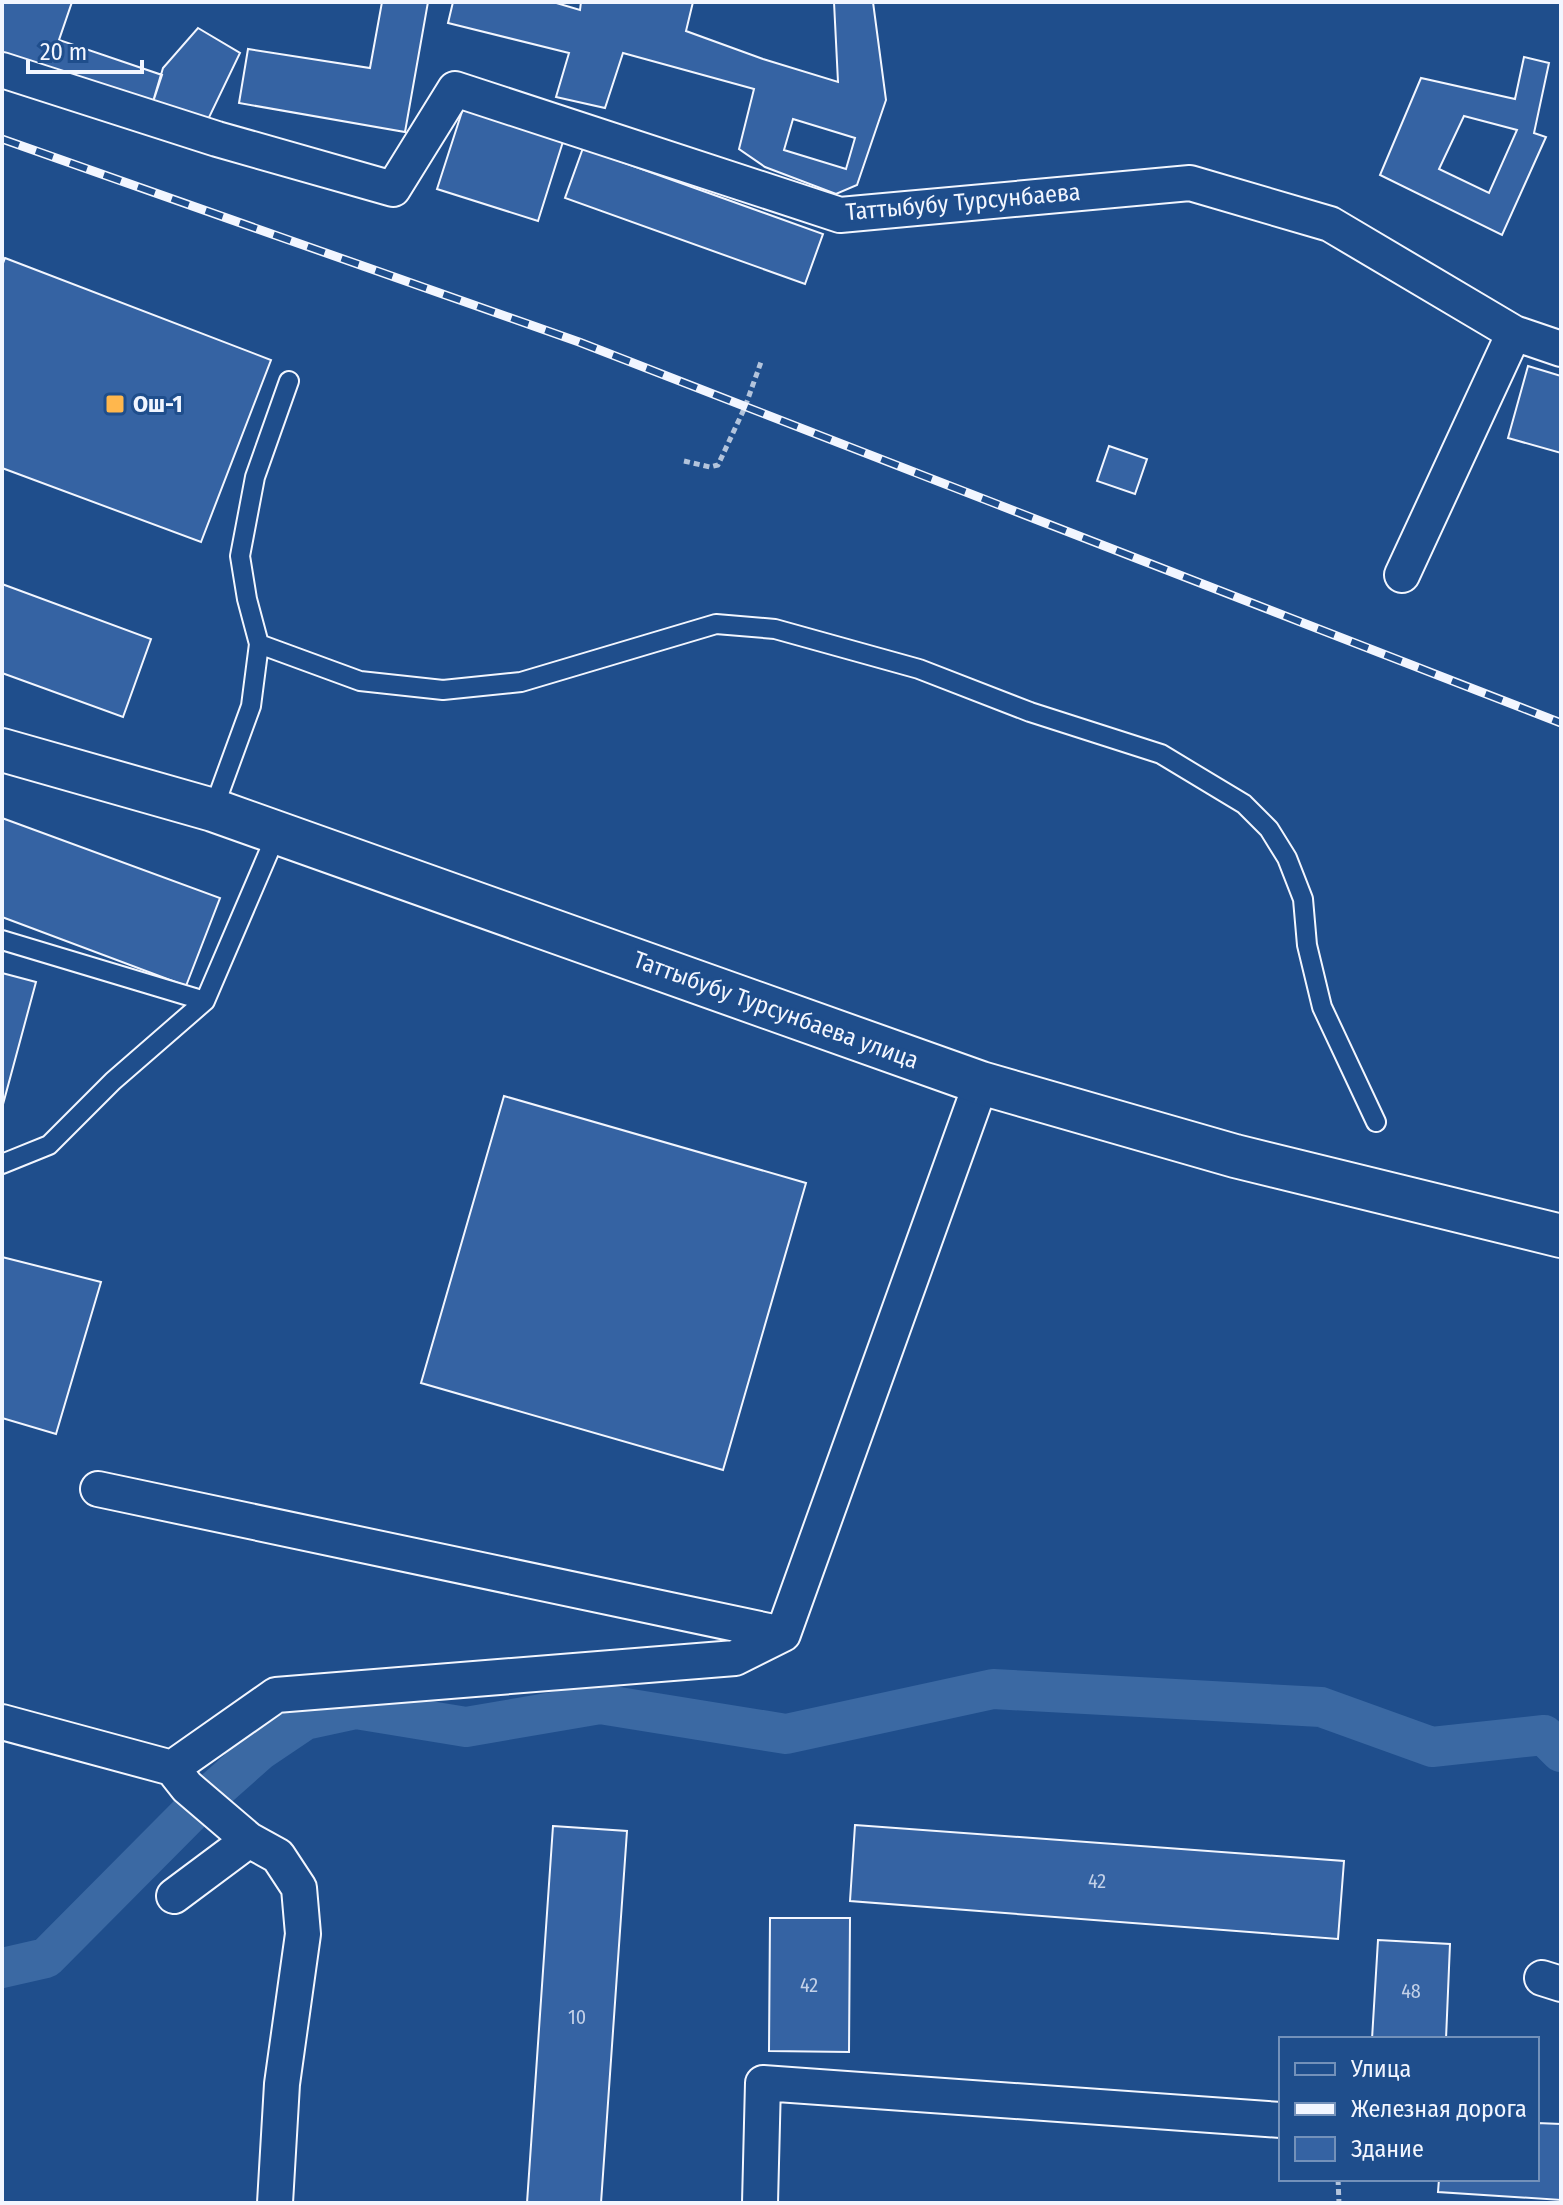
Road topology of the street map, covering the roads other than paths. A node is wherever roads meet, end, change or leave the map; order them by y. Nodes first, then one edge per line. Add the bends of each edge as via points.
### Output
1 (2, 70) edge
2 (1514, 333) junction
3 (1561, 349) edge
4 (289, 381) dead end
5 (1402, 575) dead end
6 (259, 644) junction
7 (2, 750) edge
8 (213, 810) junction
9 (277, 833) junction
10 (2, 940) edge
11 (205, 1001) junction
12 (981, 1083) junction
13 (1376, 1122) dead end
14 (2, 1164) edge
15 (1561, 1236) edge
16 (98, 1489) dead end
17 (783, 1634) junction
18 (2, 1722) edge
19 (180, 1778) junction
20 (236, 1830) junction
21 (174, 1896) dead end
22 (1279, 2120) edge
23 (275, 2203) edge
24 (760, 2203) edge

1 - 2 street, Таттыбубу Турсунбаева via 393,189 455,89 840,215 1190,183 1330,224
2 - 3 street, Таттыбубу Турсунбаева
2 - 5 street
4 - 6 lane via 255,477 240,556
6 - 8 lane via 251,706
6 - 13 lane via 360,681 443,690 521,682 716,624 775,629 919,669 1161,754 1244,804 1287,858 1303,899 1307,945 1322,1007
7 - 8 street, Таттыбубу Турсунбаева улица
8 - 9 street, Таттыбубу Турсунбаева улица
9 - 11 lane
9 - 12 street, Таттыбубу Турсунбаева улица
10 - 11 lane
11 - 14 lane via 49,1145
12 - 15 street, Таттыбубу Турсунбаева улица via 1235,1156
12 - 17 street
16 - 17 street
17 - 19 street via 735,1658 276,1695
18 - 19 street
19 - 20 street
20 - 21 street
20 - 23 street via 278,1856 299,1888 303,1934 282,2084
22 - 24 street via 763,2083

